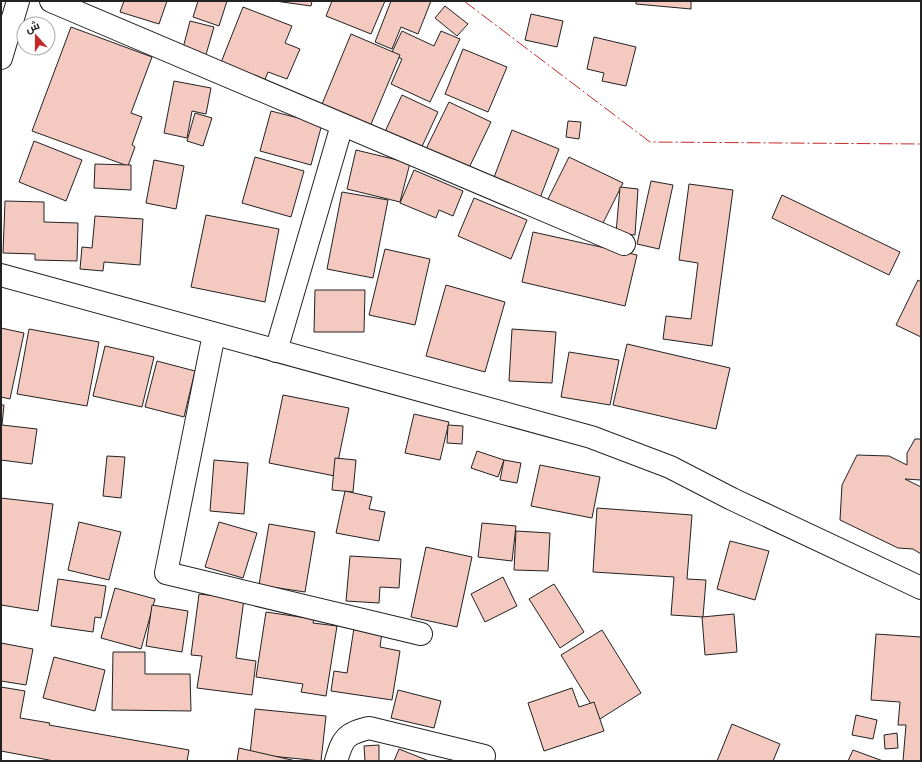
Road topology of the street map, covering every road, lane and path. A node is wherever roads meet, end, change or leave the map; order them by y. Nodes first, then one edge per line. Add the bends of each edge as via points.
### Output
1 (18, 1) edge
2 (51, 1) edge
3 (1, 58) edge
4 (342, 125) junction
5 (624, 244) dead end
6 (1, 275) edge
7 (214, 334) junction
8 (276, 351) junction
9 (921, 588) edge
10 (421, 634) dead end
11 (484, 756) dead end
12 (336, 761) edge

1 - 3 street
2 - 4 street
4 - 5 street
4 - 8 street
6 - 7 street
7 - 8 street
7 - 10 street via 166,573
8 - 9 street via 591,437 670,467
11 - 12 street via 369,728 356,731 342,740

